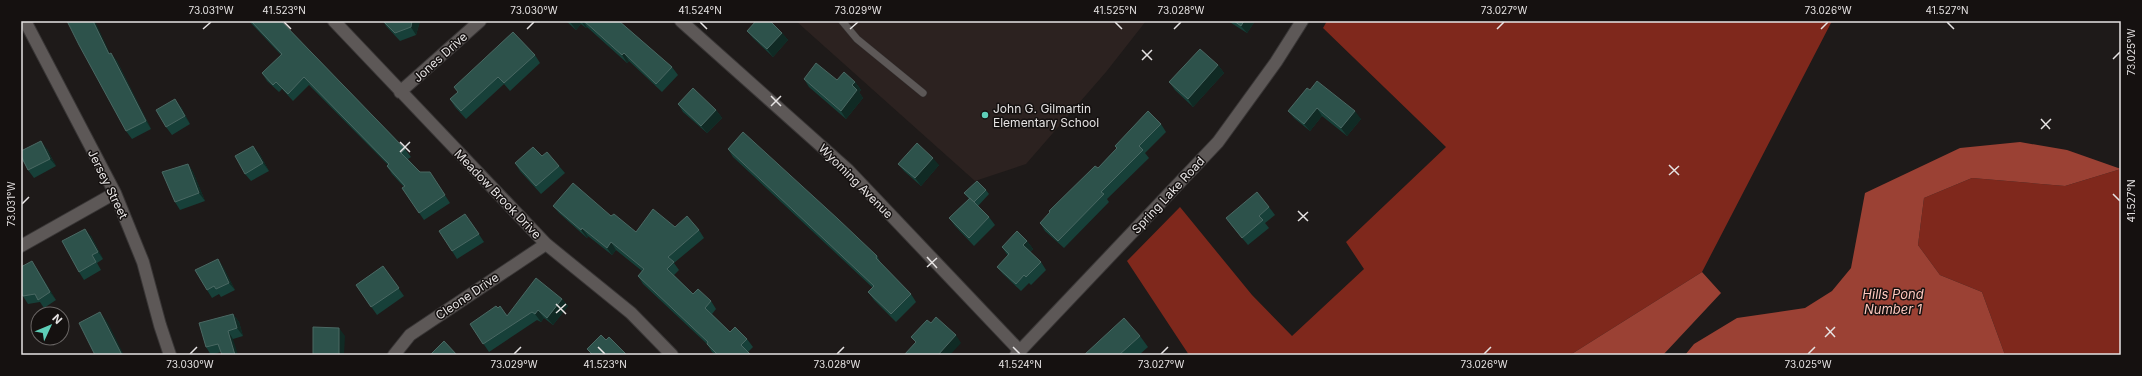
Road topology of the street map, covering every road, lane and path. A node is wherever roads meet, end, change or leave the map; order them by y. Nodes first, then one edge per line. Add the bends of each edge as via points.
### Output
1 (25, 21) edge
2 (334, 21) edge
3 (480, 21) edge
4 (681, 21) edge
5 (842, 21) edge
6 (1302, 21) edge
7 (400, 92) junction
8 (923, 93) dead end
9 (115, 193) junction
10 (546, 244) junction
11 (21, 246) edge
12 (1018, 353) edge
13 (170, 355) edge
14 (394, 355) edge
15 (672, 355) edge

1 - 9 street, Jersey Street
2 - 7 street, Meadow Brook Drive
3 - 7 street, Jones Drive
4 - 12 street, Wyoming Avenue via 848,170
5 - 8 lane via 857,39
6 - 12 street, Spring Lake Road via 1276,62 1218,142
7 - 10 street, Meadow Brook Drive
9 - 11 street
9 - 13 street, Jersey Street via 143,262
10 - 14 street, Cleone Drive via 410,335
10 - 15 street, Meadow Brook Drive via 631,313

